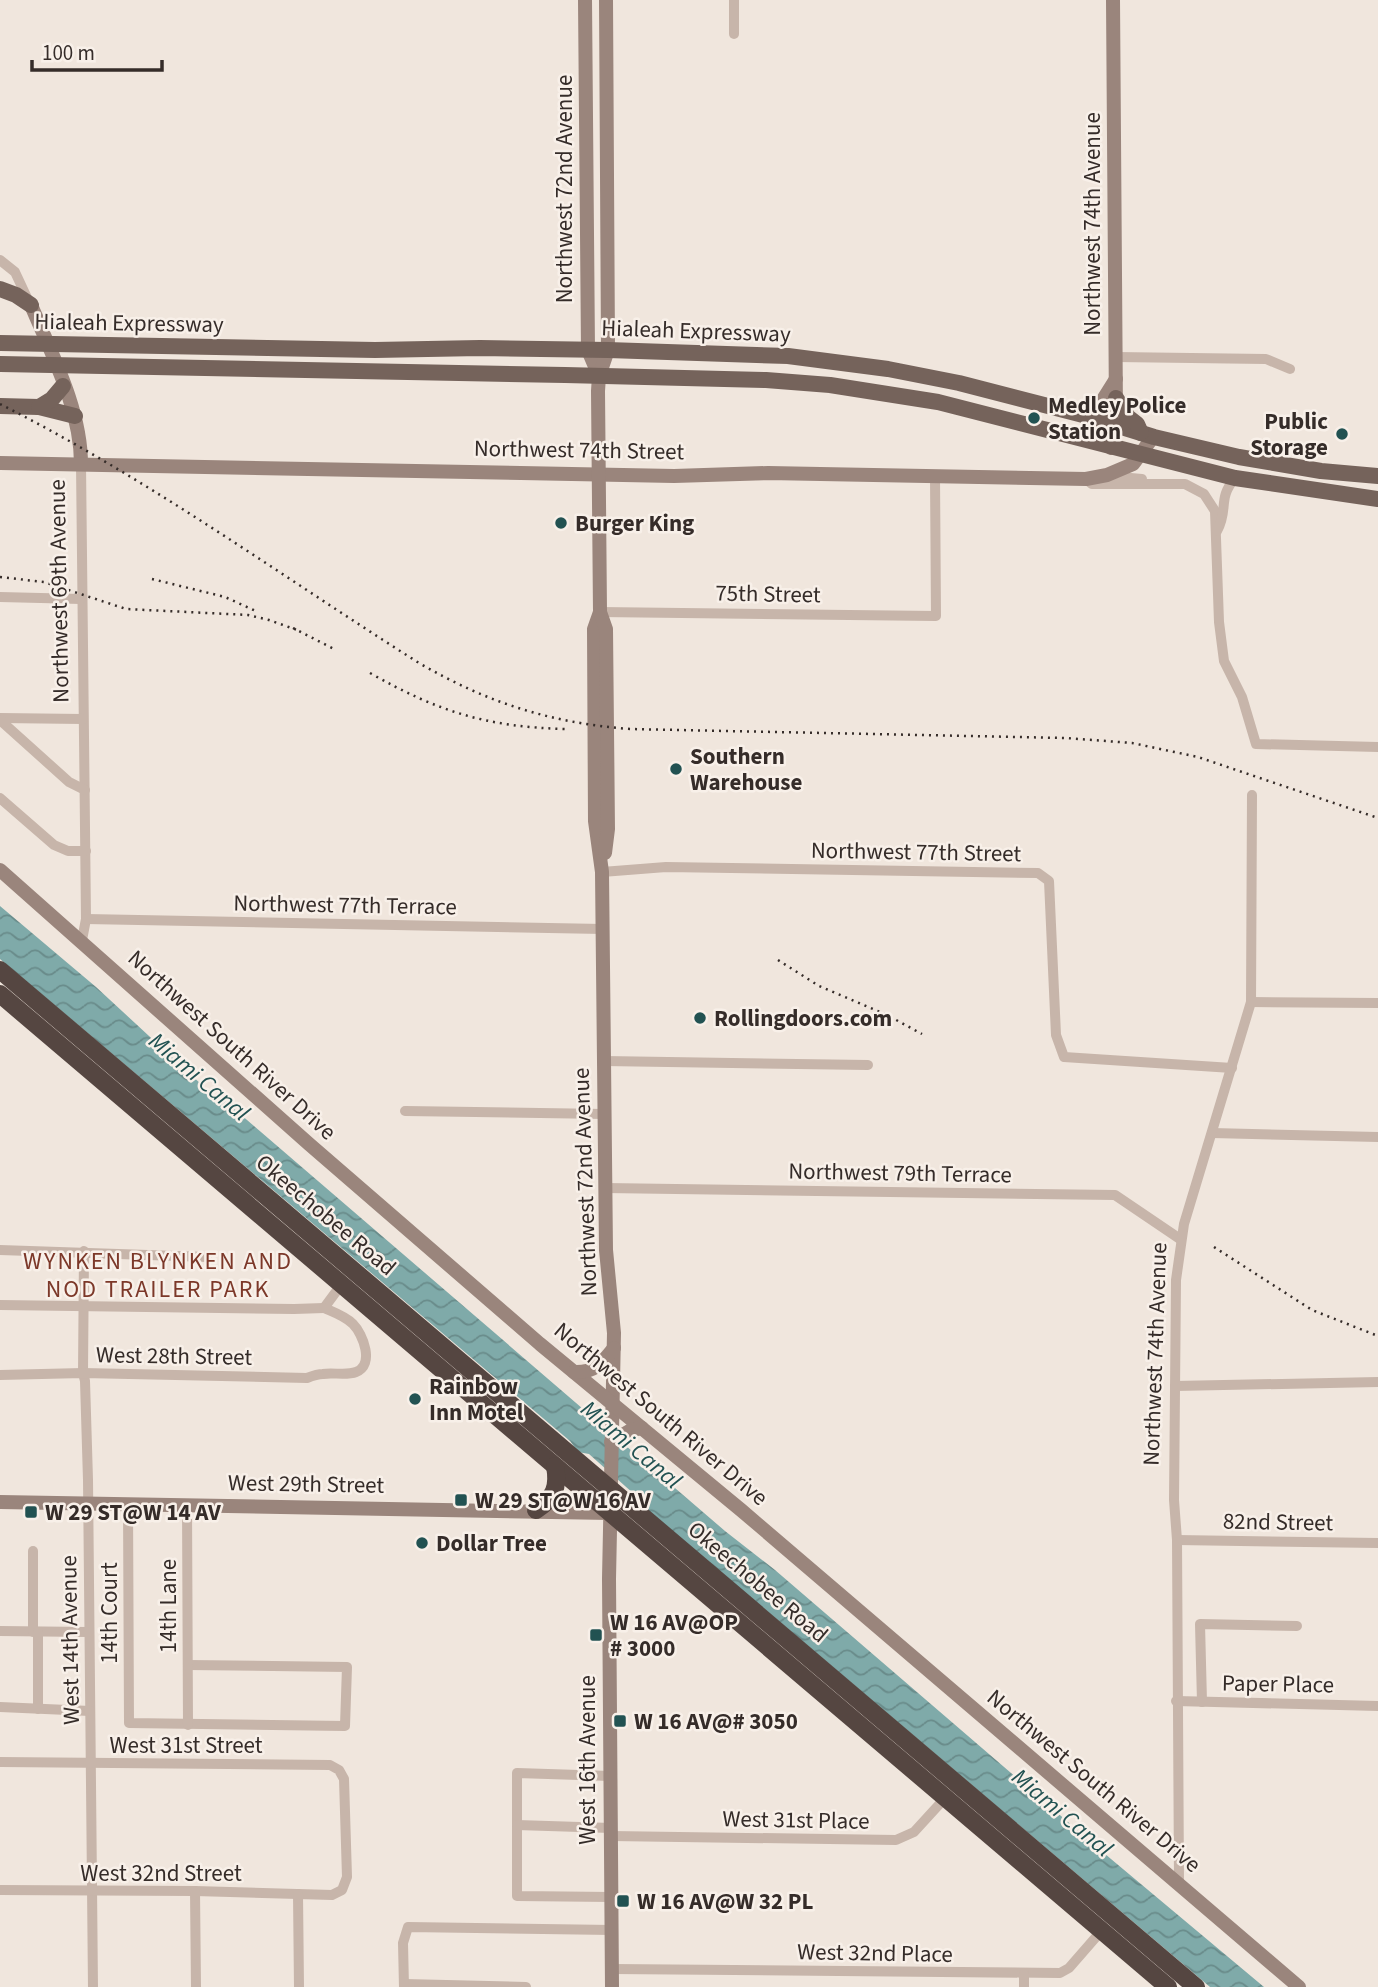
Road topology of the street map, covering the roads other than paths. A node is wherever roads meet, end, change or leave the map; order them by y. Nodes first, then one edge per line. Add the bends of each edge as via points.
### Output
1 (585, 0) edge
2 (606, 0) edge
3 (734, 0) edge
4 (1113, 0) edge
5 (734, 34) dead end
6 (586, 99) junction
7 (607, 99) junction
8 (586, 153) junction
9 (607, 219) junction
10 (0, 260) edge
11 (0, 289) edge
12 (30, 305) junction
13 (0, 343) edge
14 (587, 349) junction
15 (608, 350) junction
16 (1116, 357) junction
17 (0, 364) edge
18 (1290, 369) dead end
19 (598, 376) junction
20 (1116, 379) junction
21 (63, 386) junction
22 (1116, 398) junction
23 (0, 406) edge
24 (39, 407) junction
25 (1083, 415) junction
26 (75, 416) junction
27 (1115, 425) junction
28 (1147, 435) junction
29 (1111, 448) junction
30 (1138, 455) junction
31 (0, 463) edge
32 (81, 464) junction
33 (599, 474) junction
34 (935, 476) junction
35 (1378, 476) edge
36 (1095, 477) junction
37 (1236, 478) junction
38 (1156, 482) junction
39 (1378, 499) edge
40 (1217, 531) junction
41 (0, 597) edge
42 (81, 599) junction
43 (600, 612) junction
44 (0, 719) edge
45 (83, 719) junction
46 (1378, 747) edge
47 (85, 790) junction
48 (1252, 795) dead end
49 (0, 798) edge
50 (86, 851) junction
51 (0, 870) edge
52 (602, 872) junction
53 (86, 919) junction
54 (603, 929) junction
55 (82, 940) junction
56 (0, 970) edge
57 (0, 994) edge
58 (1251, 1002) junction
59 (1378, 1003) edge
60 (604, 1061) junction
61 (868, 1065) dead end
62 (1232, 1068) junction
63 (405, 1111) dead end
64 (604, 1114) junction
65 (1212, 1133) junction
66 (1378, 1137) edge
67 (605, 1188) junction
68 (1181, 1239) junction
69 (0, 1250) edge
70 (84, 1251) junction
71 (208, 1256) dead end
72 (341, 1285) junction
73 (0, 1305) edge
74 (84, 1305) junction
75 (324, 1308) junction
76 (614, 1348) junction
77 (574, 1372) junction
78 (83, 1373) junction
79 (0, 1375) edge
80 (1378, 1382) edge
81 (1175, 1386) junction
82 (612, 1403) junction
83 (636, 1429) junction
84 (611, 1435) junction
85 (555, 1466) junction
86 (611, 1483) junction
87 (0, 1502) edge
88 (89, 1503) junction
89 (128, 1503) junction
90 (187, 1504) junction
91 (536, 1510) junction
92 (610, 1513) junction
93 (1177, 1540) junction
94 (1378, 1543) edge
95 (33, 1551) dead end
96 (1297, 1626) dead end
97 (0, 1631) edge
98 (35, 1632) junction
99 (88, 1632) junction
100 (188, 1665) junction
101 (1176, 1701) junction
102 (1202, 1702) junction
103 (1378, 1706) edge
104 (0, 1707) edge
105 (38, 1709) junction
106 (90, 1710) junction
107 (188, 1725) junction
108 (0, 1762) edge
109 (92, 1764) junction
110 (610, 1776) junction
111 (958, 1783) junction
112 (946, 1798) junction
113 (517, 1825) junction
114 (611, 1832) junction
115 (1179, 1882) junction
116 (0, 1890) edge
117 (195, 1891) junction
118 (93, 1892) junction
119 (298, 1894) junction
120 (322, 1895) joint
121 (611, 1897) junction
122 (1108, 1924) junction
123 (611, 1930) junction
124 (612, 1969) junction
125 (1024, 1974) junction
126 (404, 1986) edge
127 (93, 1987) edge
128 (196, 1987) edge
129 (299, 1987) edge
130 (526, 1987) edge
131 (612, 1987) edge
132 (1024, 1987) edge
133 (1168, 1987) edge
134 (1196, 1987) edge
135 (1299, 1987) edge

1 - 6 street, Northwest 72nd Avenue
2 - 7 street, Northwest 72nd Avenue
3 - 5 street
4 - 16 street, Northwest 74th Avenue
6 - 7 street
6 - 8 street, Northwest 72nd Avenue
7 - 9 street, Northwest 72nd Avenue
8 - 9 street via 595,168 596,203
8 - 14 street, Northwest 72nd Avenue
9 - 15 street, Northwest 72nd Avenue
10 - 12 street, Northwest 69th Avenue via 15,272
11 - 12 main road
12 - 21 street, Northwest 69th Avenue
13 - 14 main road, Hialeah Expressway
14 - 15 main road, Hialeah Expressway
14 - 19 street, Northwest 72nd Avenue
15 - 19 street, Northwest 72nd Avenue
15 - 25 main road, Hialeah Expressway via 756,353 834,361 942,379
16 - 18 street via 1266,359
16 - 20 street, Northwest 74th Avenue
17 - 19 main road, Hialeah Expressway
19 - 29 main road, Hialeah Expressway via 766,380 869,390 938,402
19 - 33 street, Northwest 72nd Avenue
20 - 22 street, Northwest 74th Avenue
20 - 25 street via 1099,406
21 - 24 main road
21 - 26 street, Northwest 69th Avenue
22 - 27 street, Northwest 74th Avenue
22 - 28 main road
23 - 24 main road
24 - 26 main road
25 - 27 main road, Hialeah Expressway
26 - 32 street, Northwest 69th Avenue
27 - 28 main road, Hialeah Expressway
27 - 29 street, Northwest 74th Avenue
28 - 30 street
28 - 35 main road, Hialeah Expressway via 1265,462
29 - 30 main road, Hialeah Expressway
30 - 36 street via 1105,467
30 - 37 main road, Hialeah Expressway
31 - 32 street, Northwest 74th Street
32 - 33 street, Northwest 74th Street
32 - 42 street, Northwest 69th Avenue
33 - 34 street, Northwest 74th Street
33 - 43 street, Northwest 72nd Avenue
34 - 36 street, Northwest 74th Street
34 - 43 street, 75th Street via 936,616
36 - 38 street, Northwest 74th Street
36 - 38 street, Northwest 74th Street via 1092,484
37 - 39 main road, Hialeah Expressway
37 - 40 street via 1224,495 1224,520
38 - 40 street, Northwest 74th Street via 1185,484 1205,494 1215,511
40 - 46 street via 1224,661 1242,696 1256,744
41 - 42 street
42 - 45 street, Northwest 69th Avenue
43 - 52 street, Northwest 72nd Avenue via 606,629 607,691 608,829
44 - 45 street
44 - 47 street via 69,782
45 - 47 street, Northwest 69th Avenue
47 - 50 street, Northwest 69th Avenue
48 - 58 street, Northwest 74th Avenue
49 - 50 street via 54,845
50 - 53 street, Northwest 69th Avenue
51 - 55 street, Northwest South River Drive
52 - 54 street, Northwest 72nd Avenue
52 - 62 street, Northwest 77th Street via 666,867 1038,873 1049,881 1056,1035 1065,1057
53 - 54 street, Northwest 77th Terrace
53 - 55 street, Northwest 69th Avenue
54 - 60 street, Northwest 72nd Avenue
55 - 77 street, Northwest South River Drive via 309,1144
56 - 86 highway, Okeechobee Road
57 - 72 highway, Okeechobee Road
58 - 59 street
58 - 62 street, Northwest 74th Avenue
60 - 61 street
60 - 64 street, Northwest 72nd Avenue
62 - 65 street, Northwest 74th Avenue
63 - 64 street
64 - 67 street, Northwest 72nd Avenue
65 - 66 street
65 - 68 street, Northwest 74th Avenue
67 - 68 street, Northwest 79th Terrace via 1115,1195
67 - 76 street, Northwest 72nd Avenue
68 - 81 street, Northwest 74th Avenue
69 - 70 street
70 - 71 street
70 - 74 street, West 14th Avenue
72 - 75 street
72 - 85 highway, Okeechobee Road
73 - 74 street
74 - 75 street
74 - 78 street, West 14th Avenue
75 - 78 street, West 28th Street via 352,1324 365,1346 366,1357 357,1371 307,1378
76 - 77 street via 597,1368
76 - 82 street, Northwest 72nd Avenue
77 - 82 street, Northwest South River Drive
78 - 79 street, West 28th Street
78 - 88 street, West 14th Avenue
80 - 81 street
81 - 93 street, Northwest 74th Avenue
82 - 83 street, Northwest South River Drive
82 - 84 street, Northwest 72nd Avenue
83 - 84 street
83 - 115 street, Northwest South River Drive
84 - 86 street, Northwest 72nd Avenue
85 - 91 highway via 555,1494
85 - 92 highway, Okeechobee Road
86 - 92 street, West 16th Avenue
86 - 111 highway, Okeechobee Road
87 - 88 street, West 29th Street
88 - 89 street, West 29th Street
88 - 99 street, West 14th Avenue
89 - 90 street, West 29th Street
89 - 107 street, 14th Court via 129,1723
90 - 91 street, West 29th Street
90 - 100 street, 14th Lane
91 - 92 street, West 29th Street
92 - 110 street, West 16th Avenue
92 - 112 highway, Okeechobee Road
93 - 94 street, 82nd Street
93 - 101 street, Northwest 74th Avenue
95 - 98 street
96 - 102 street via 1200,1624
97 - 98 street
98 - 99 street
98 - 105 street
99 - 106 street, West 14th Avenue
100 - 107 street, 14th Lane
100 - 107 street via 347,1667 345,1726
101 - 102 street, Paper Place
101 - 115 street, Northwest 74th Avenue
102 - 103 street, Paper Place
104 - 105 street
105 - 106 street
106 - 109 street, West 14th Avenue
108 - 109 street, West 31st Street
109 - 118 street, West 14th Avenue
109 - 120 street, West 31st Street via 330,1765 339,1770 344,1779 346,1877 342,1890
110 - 113 street via 517,1773
110 - 114 street, West 16th Avenue
111 - 112 street, West 31st Place
111 - 122 highway, Okeechobee Road
112 - 114 street, West 31st Place via 914,1832 896,1840
112 - 122 highway, Okeechobee Road
113 - 114 street, West 31st Place
113 - 121 street via 517,1896
114 - 121 street, West 16th Avenue
115 - 135 street, Northwest South River Drive
116 - 118 street, West 32nd Street
117 - 118 street, West 32nd Street
117 - 119 street, West 32nd Street
117 - 128 street
118 - 127 street, West 14th Avenue
119 - 120 street, West 32nd Street
119 - 129 street
121 - 123 street, West 16th Avenue
122 - 125 street, West 32nd Place via 1069,1968 1060,1973
122 - 133 highway, Okeechobee Road
122 - 134 highway, Okeechobee Road
123 - 124 street, West 16th Avenue
123 - 126 street via 408,1927 403,1943
124 - 125 street, West 32nd Place
124 - 131 street, West 16th Avenue
125 - 132 street
126 - 130 street

